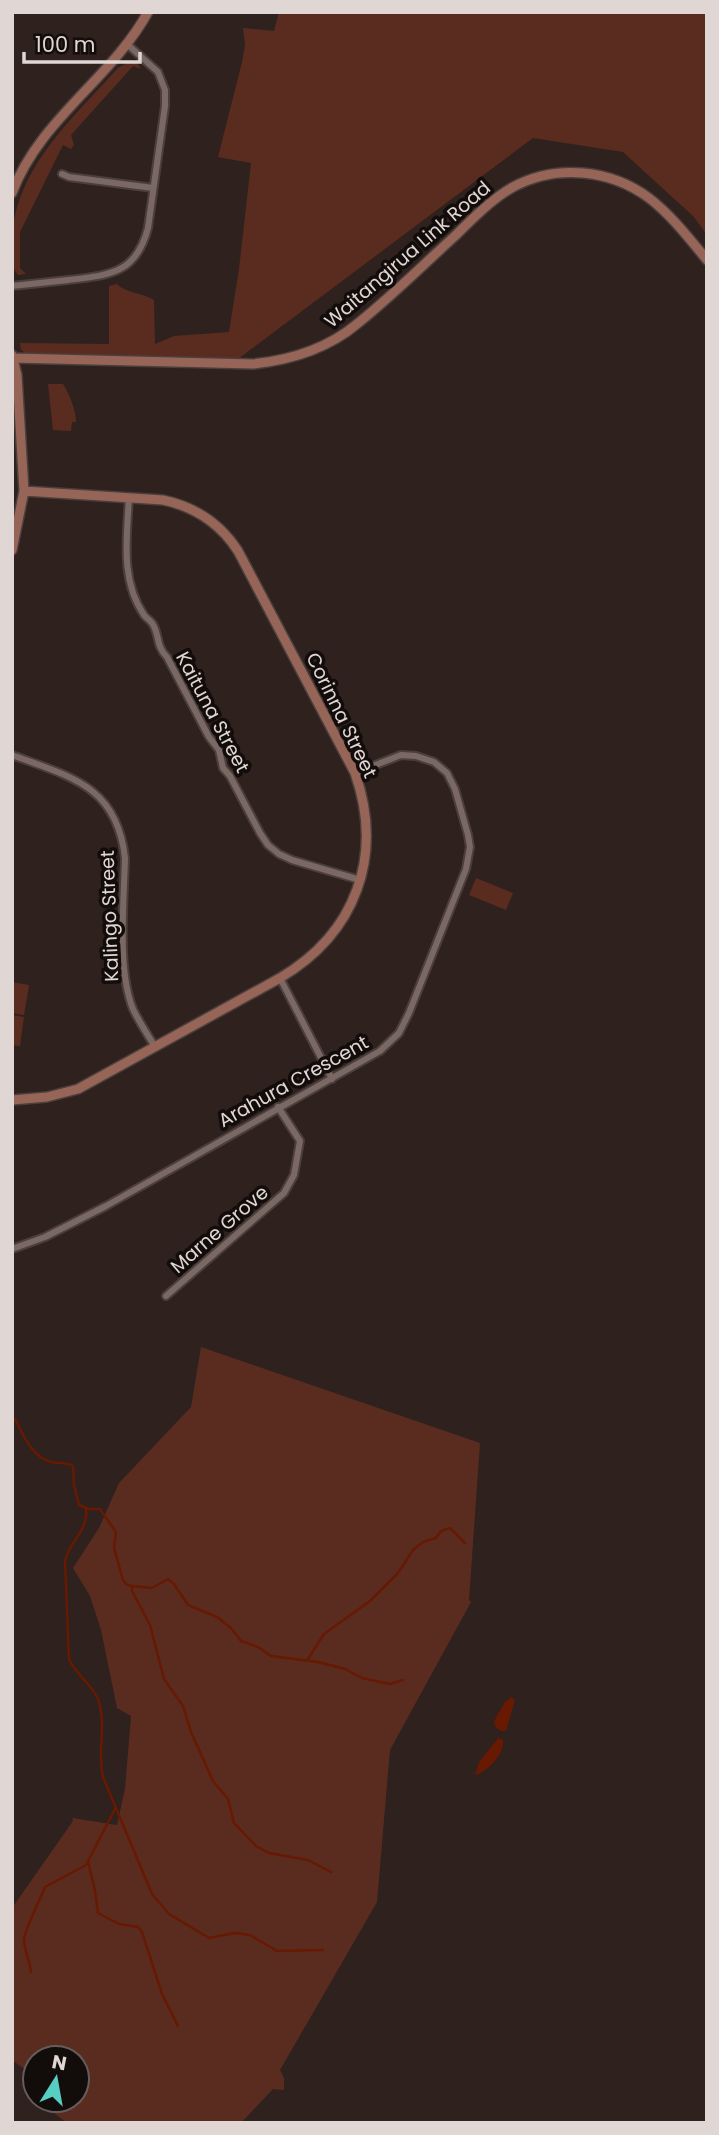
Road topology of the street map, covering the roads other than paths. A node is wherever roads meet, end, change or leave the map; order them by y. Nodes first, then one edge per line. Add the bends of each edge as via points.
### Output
1 (148, 12) edge
2 (127, 44) junction
3 (62, 174) dead end
4 (153, 188) junction
5 (12, 193) edge
6 (707, 260) edge
7 (12, 286) edge
8 (12, 357) edge
9 (24, 491) junction
10 (130, 497) junction
11 (12, 550) edge
12 (12, 755) edge
13 (355, 773) junction
14 (360, 880) junction
15 (280, 978) junction
16 (156, 1047) junction
17 (332, 1079) junction
18 (12, 1100) edge
19 (278, 1107) junction
20 (12, 1249) edge
21 (166, 1296) dead end

1 - 2 main road
2 - 4 street via 158,72 165,90
2 - 5 main road via 38,145
3 - 4 street
4 - 7 street via 143,245 126,266 96,277
6 - 8 main road, Waitangirua Link Road via 660,207 634,188 592,173 551,174 512,188 368,316 309,352 253,365
8 - 9 main road
9 - 10 main road, Corinna Street
9 - 11 main road
10 - 13 main road, Corinna Street via 163,499 189,507 229,537
10 - 14 street, Kaituna Street via 127,568 132,590 260,833 286,857
12 - 16 street, Kalingo Street via 75,779 108,806 124,846 127,988 134,1011
13 - 14 main road, Corinna Street via 367,832
13 - 17 street, Arahura Crescent via 401,755 434,762 447,773 455,789 470,847 466,869 399,1033 380,1051
14 - 15 main road, Corinna Street via 334,933 308,960
15 - 16 main road, Corinna Street
15 - 17 street
16 - 18 main road, Corinna Street via 78,1089
17 - 19 street, Arahura Crescent
19 - 20 street, Arahura Crescent via 106,1206
19 - 21 street, Marne Grove via 300,1141 294,1175 284,1193

